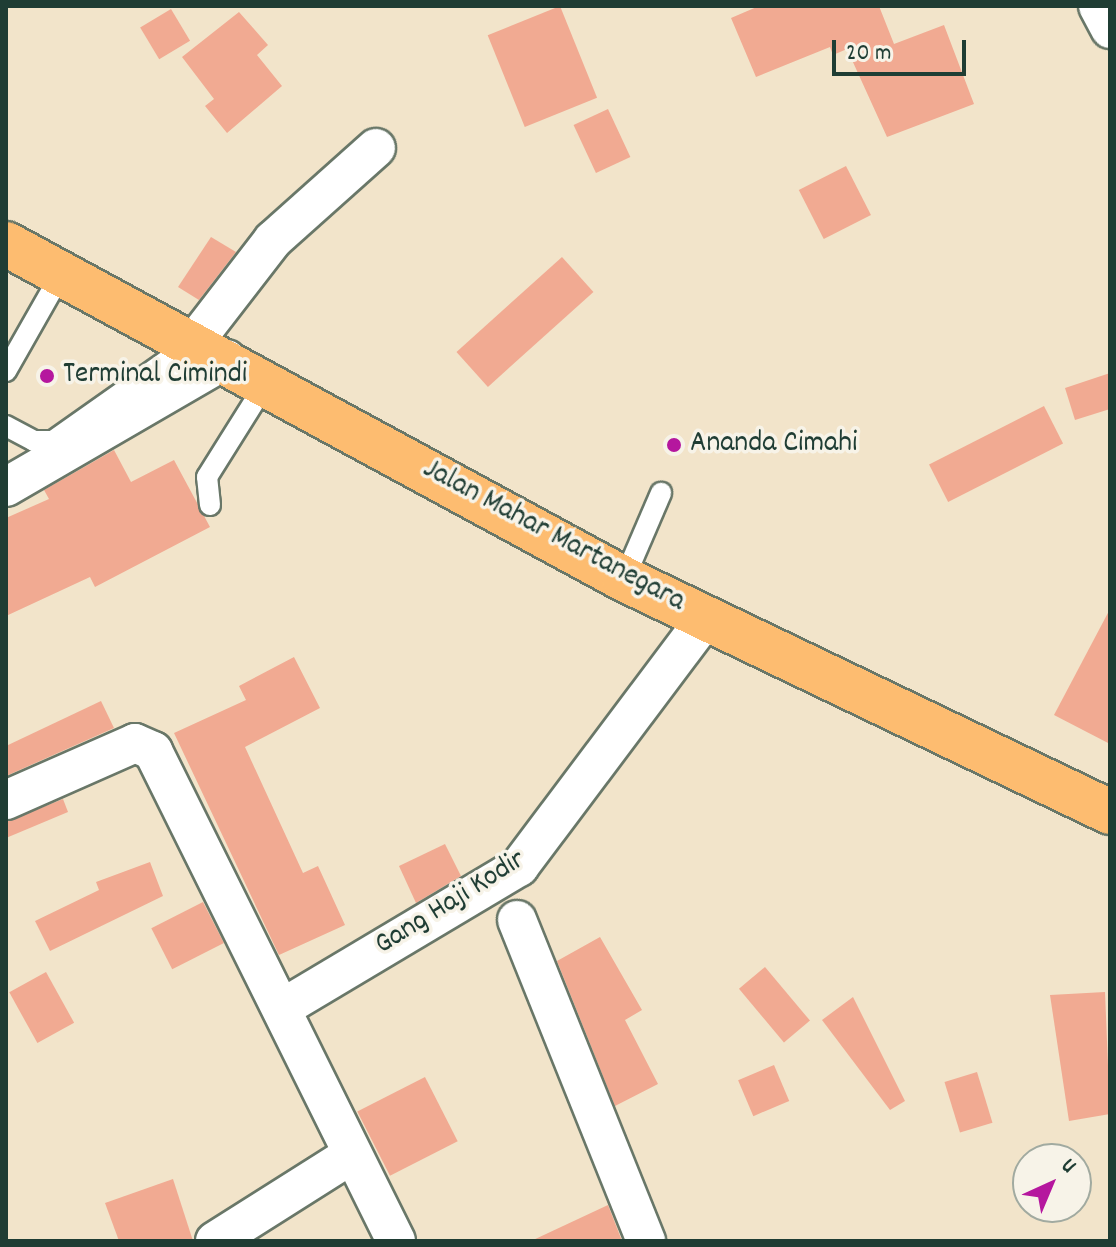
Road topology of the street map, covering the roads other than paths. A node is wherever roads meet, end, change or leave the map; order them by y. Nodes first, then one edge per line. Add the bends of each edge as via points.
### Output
1 (1098, 6) edge
2 (1110, 29) edge
3 (376, 148) dead end
4 (10, 255) edge
5 (61, 274) junction
6 (211, 350) junction
7 (6, 371) edge
8 (266, 383) junction
9 (6, 426) edge
10 (6, 487) edge
11 (661, 493) dead end
12 (210, 505) dead end
13 (624, 579) junction
14 (706, 618) junction
15 (6, 800) edge
16 (1110, 812) edge
17 (517, 920) dead end
18 (284, 1007) junction
19 (351, 1155) junction
20 (215, 1241) edge
21 (396, 1241) edge
22 (646, 1241) edge

1 - 2 street
3 - 6 street via 273,240
4 - 5 main road, Jalan Mahar Martanegara
5 - 6 main road, Jalan Mahar Martanegara
5 - 7 lane
6 - 8 main road, Jalan Mahar Martanegara
6 - 9 lane via 53,441 34,441
6 - 10 street
8 - 12 lane via 207,477
8 - 13 main road, Jalan Mahar Martanegara
11 - 13 lane
13 - 14 main road, Jalan Mahar Martanegara
14 - 16 main road, Jalan Mahar Martanegara
14 - 18 street, Gang Haji Kodir via 519,867
15 - 18 street via 144,744
17 - 22 street
18 - 19 street
19 - 20 street
19 - 21 street

